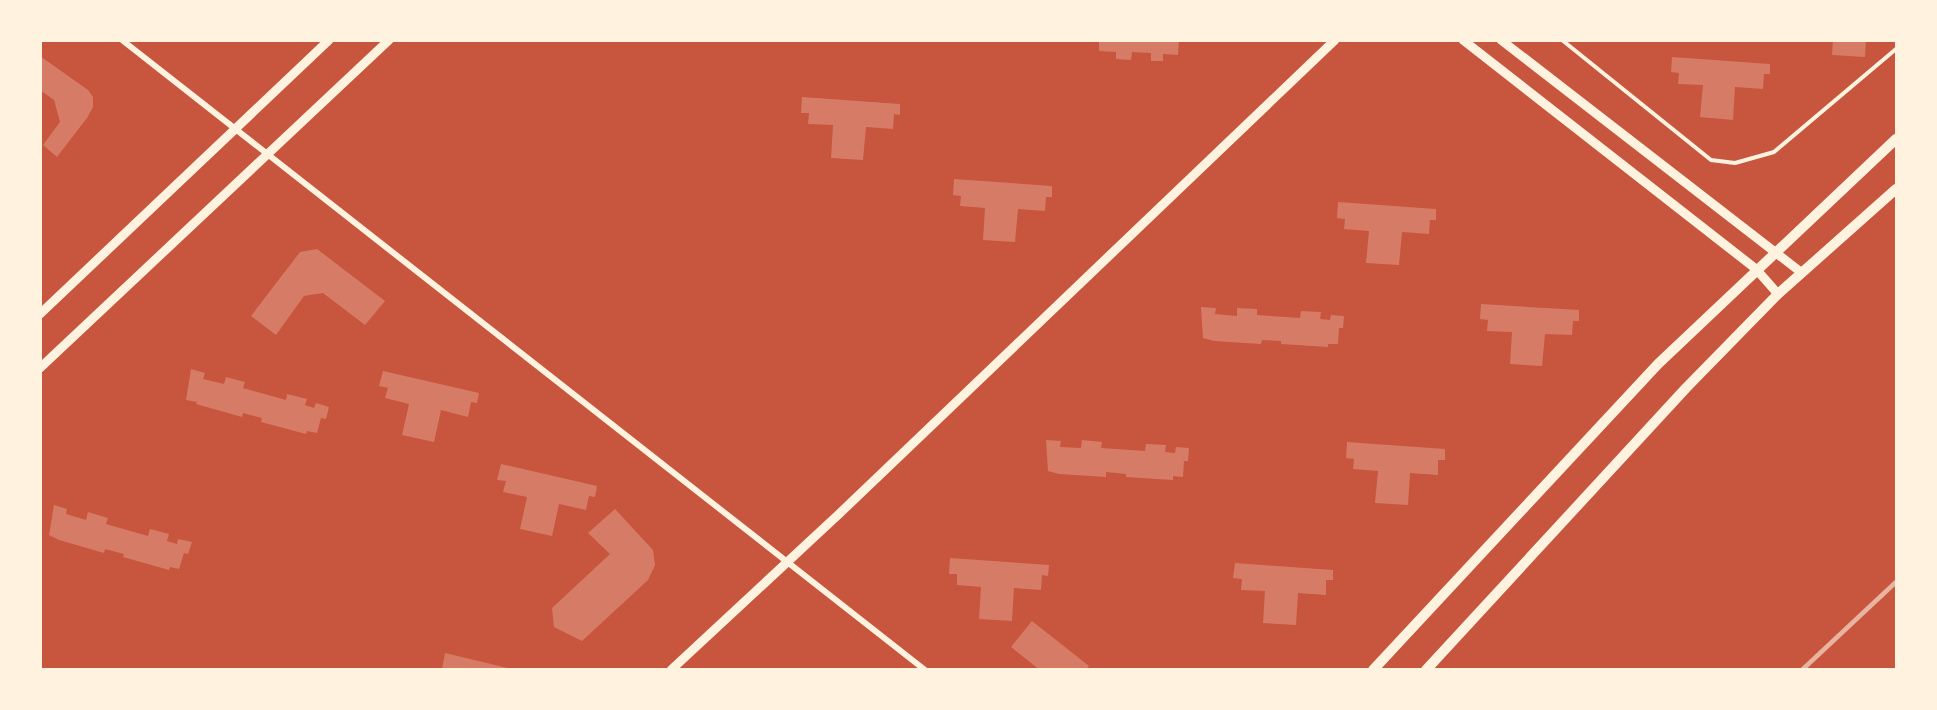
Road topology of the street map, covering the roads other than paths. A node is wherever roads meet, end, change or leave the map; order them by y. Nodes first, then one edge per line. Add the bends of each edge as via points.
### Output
1 (122, 40) edge
2 (329, 40) edge
3 (389, 40) edge
4 (1335, 40) edge
5 (1463, 40) edge
6 (1501, 40) edge
7 (1562, 40) edge
8 (1896, 49) edge
9 (235, 129) junction
10 (1896, 139) edge
11 (268, 155) junction
12 (1896, 189) edge
13 (1776, 251) junction
14 (1756, 269) junction
15 (1802, 273) junction
16 (1778, 294) junction
17 (40, 314) edge
18 (40, 368) edge
19 (787, 562) junction
20 (671, 669) edge
21 (925, 669) edge
22 (1373, 669) edge
23 (1426, 669) edge

1 - 9 street
2 - 9 street
3 - 11 street
4 - 19 street
5 - 14 street
6 - 13 street
7 - 8 lane via 1711,160 1735,163 1774,152
9 - 11 street
9 - 17 street
10 - 13 main road
11 - 18 street
11 - 19 street
12 - 15 main road
13 - 14 main road
13 - 15 street
14 - 16 street
14 - 22 main road via 1658,364
15 - 16 main road
16 - 23 main road
19 - 20 street
19 - 21 street

